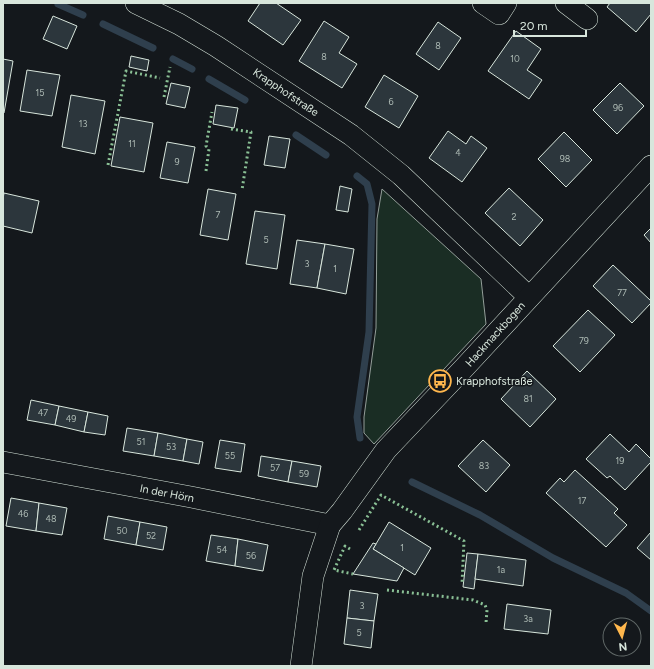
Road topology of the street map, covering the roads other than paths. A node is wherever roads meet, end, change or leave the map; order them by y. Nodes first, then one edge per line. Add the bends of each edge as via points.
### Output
1 (483, 3) edge
2 (506, 3) edge
3 (566, 3) edge
4 (143, 4) edge
5 (587, 19) dead end
6 (651, 166) edge
7 (529, 297) junction
8 (3, 462) edge
9 (330, 525) junction
10 (301, 666) edge

1 - 2 street via 499,14
3 - 5 street
4 - 7 street, Krapphofstraße via 216,46 351,135 400,175
6 - 7 street, Hackmackbogen
7 - 9 street, Hackmackbogen via 386,450
8 - 9 street, In der Hörn
9 - 10 street via 313,576

